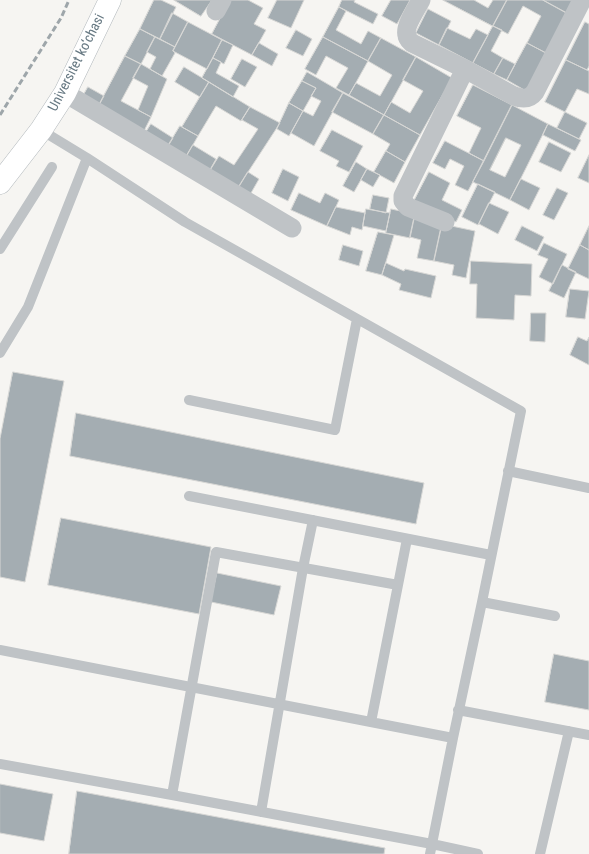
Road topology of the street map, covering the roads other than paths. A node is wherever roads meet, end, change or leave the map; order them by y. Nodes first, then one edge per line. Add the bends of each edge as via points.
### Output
1 (110, 0) edge
2 (421, 0) edge
3 (582, 0) edge
4 (465, 69) junction
5 (65, 93) junction
6 (41, 130) junction
7 (88, 158) junction
8 (52, 167) dead end
9 (0, 183) edge
10 (445, 222) dead end
11 (292, 228) dead end
12 (0, 249) edge
13 (357, 319) junction
14 (0, 353) edge
15 (190, 400) dead end
16 (508, 471) junction
17 (589, 488) edge
18 (188, 496) dead end
19 (313, 520) junction
20 (407, 539) junction
21 (490, 555) junction
22 (303, 568) junction
23 (398, 585) junction
24 (482, 602) junction
25 (555, 616) dead end
26 (0, 650) edge
27 (191, 687) junction
28 (280, 704) junction
29 (458, 710) junction
30 (371, 722) junction
31 (569, 731) junction
32 (589, 735) edge
33 (452, 738) junction
34 (0, 764) edge
35 (172, 795) junction
36 (261, 812) junction
37 (431, 849) edge
38 (478, 854) edge
39 (540, 854) edge

1 - 5 main road, Universitet kо‘chasi
2 - 4 street via 408,26 408,40
3 - 4 street via 532,96 522,99 514,96
4 - 10 street via 403,196 403,201 408,207
5 - 6 main road, Universitet kо‘chasi
5 - 11 street
6 - 7 lane
6 - 9 main road, Universitet kо‘chasi
7 - 13 lane via 185,222
7 - 14 lane via 28,307
8 - 12 lane
13 - 15 lane via 335,430
13 - 16 lane via 521,411
16 - 17 lane
16 - 21 lane
18 - 19 lane
19 - 20 lane
19 - 22 lane
20 - 21 lane
20 - 23 lane
21 - 24 lane
22 - 23 lane
22 - 27 lane via 216,552
22 - 28 lane
23 - 30 lane
24 - 25 lane
24 - 29 lane
26 - 27 lane
27 - 28 lane
27 - 35 lane
28 - 30 lane
28 - 36 lane
29 - 31 lane
29 - 33 lane
30 - 33 lane
31 - 32 lane
31 - 39 lane
33 - 37 lane
34 - 35 lane
35 - 36 lane
36 - 37 lane
37 - 38 lane

